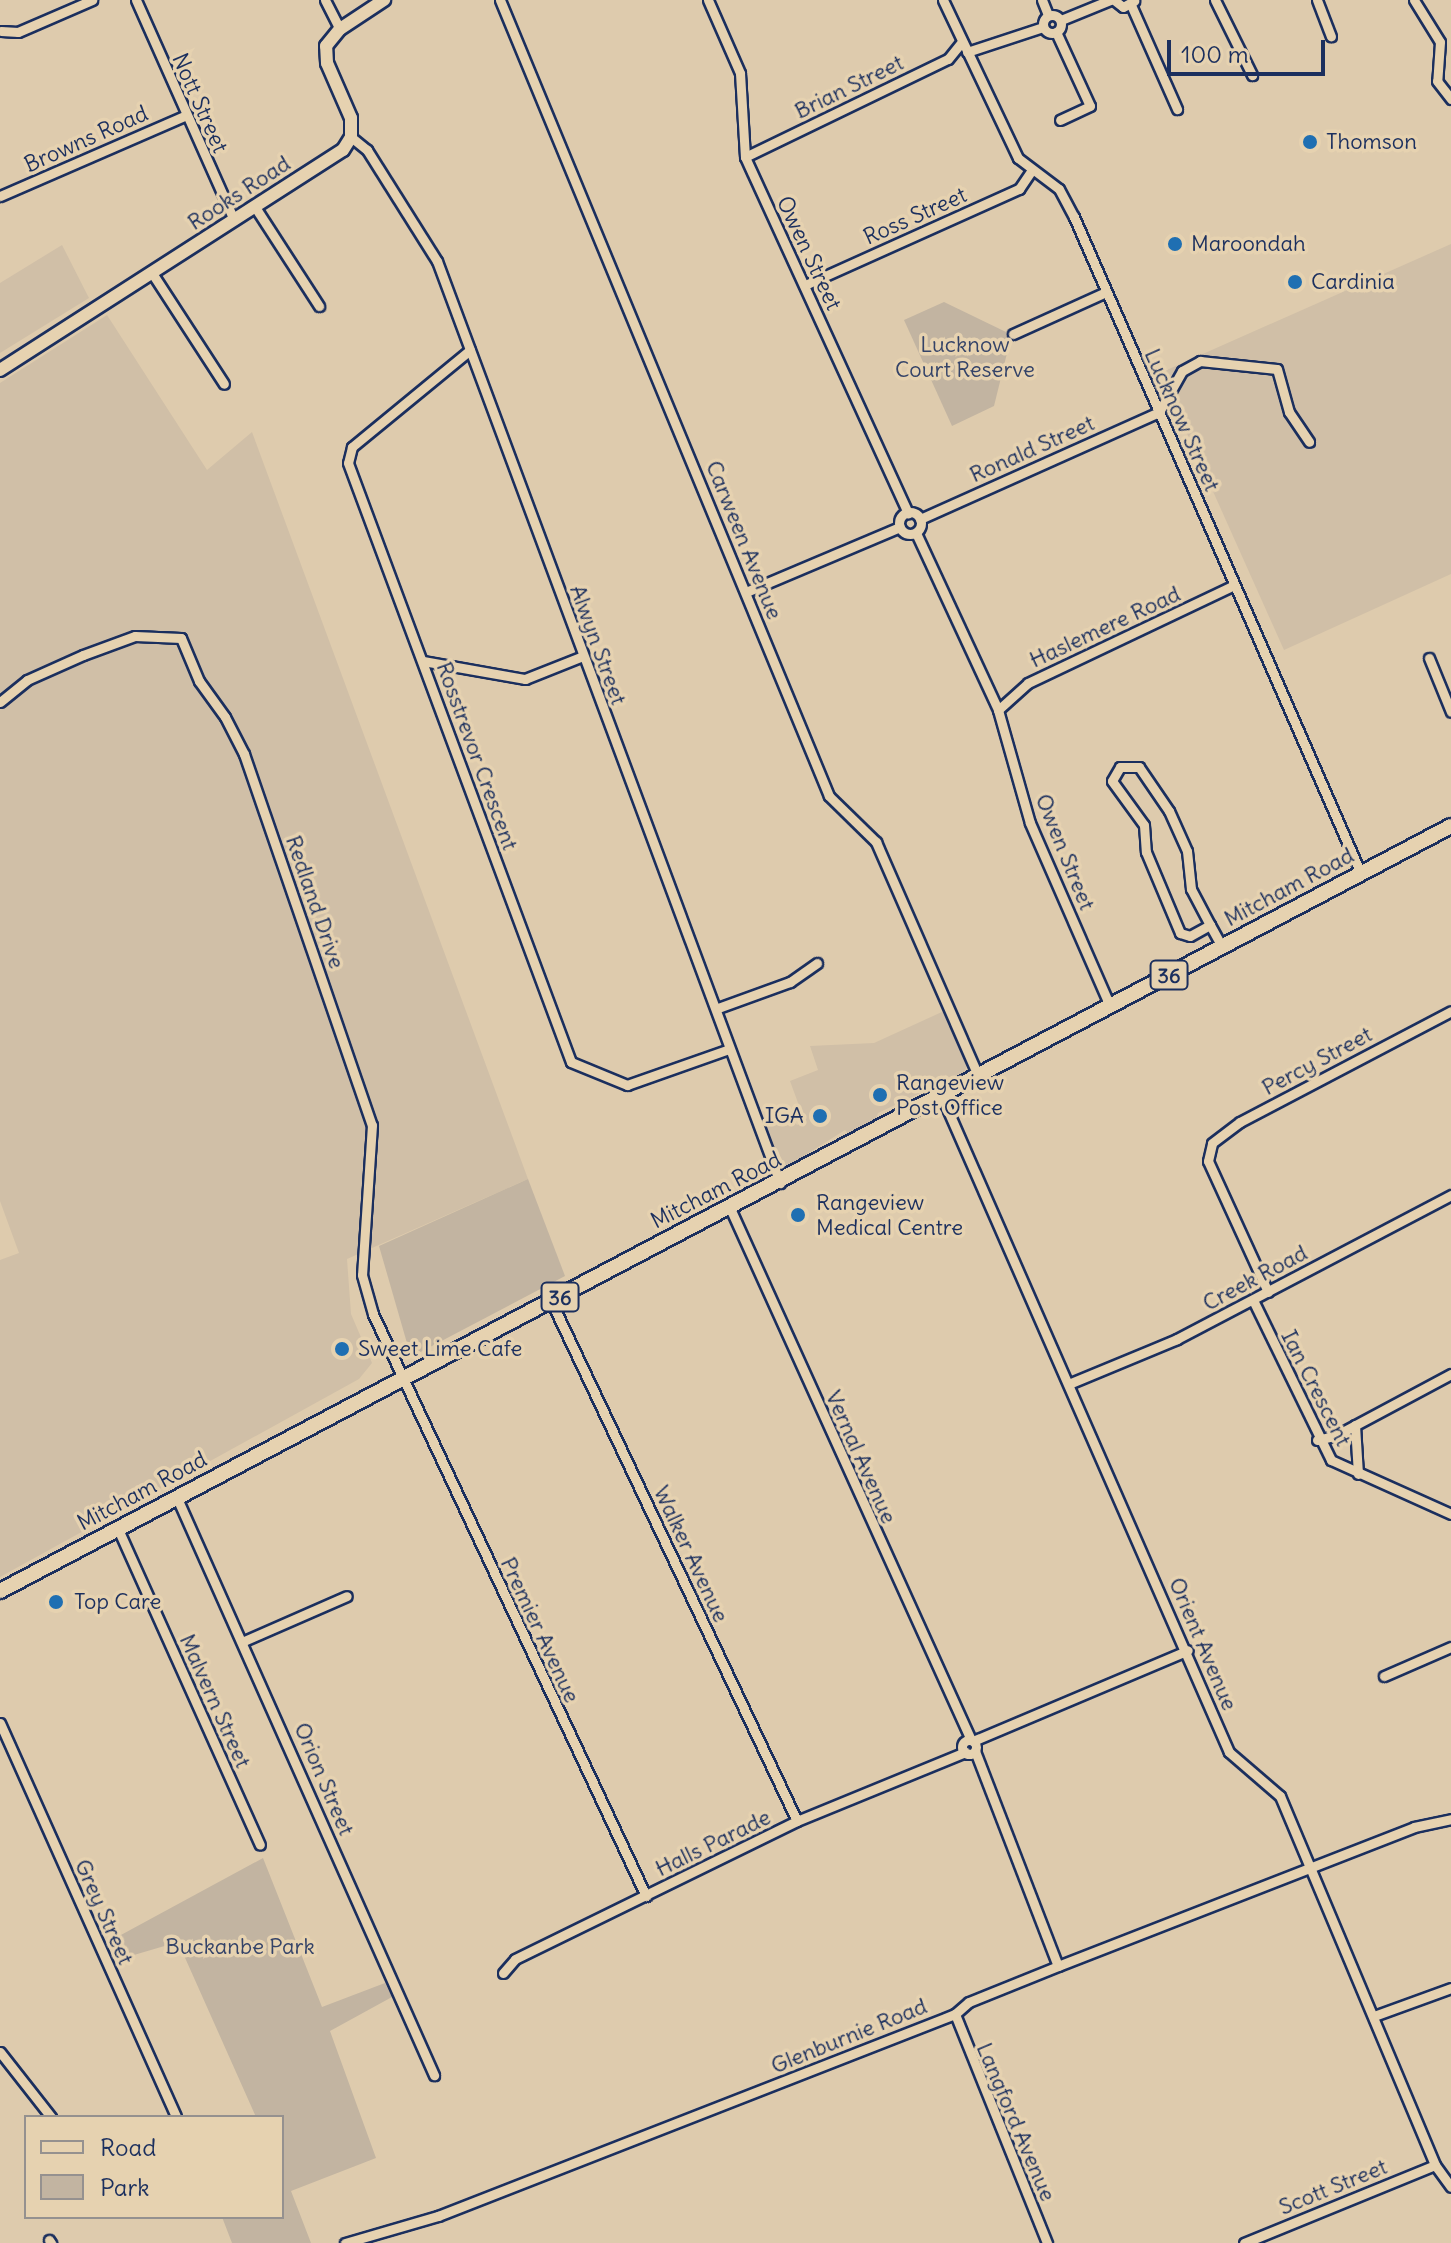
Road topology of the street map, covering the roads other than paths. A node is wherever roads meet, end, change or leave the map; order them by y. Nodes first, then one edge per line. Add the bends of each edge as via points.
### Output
1 (92, 0) edge
2 (136, 0) edge
3 (325, 0) edge
4 (384, 0) edge
5 (500, 0) edge
6 (708, 0) edge
7 (943, 0) edge
8 (1042, 0) edge
9 (1112, 0) edge
10 (1215, 0) edge
11 (1317, 0) edge
12 (1414, 0) edge
13 (1133, 2) edge
14 (1048, 15) junction
15 (1061, 20) junction
16 (1043, 27) junction
17 (0, 29) edge
18 (340, 29) junction
19 (1056, 32) junction
20 (1331, 36) dead end
21 (1451, 40) edge
22 (962, 42) junction
23 (1440, 42) junction
24 (967, 52) junction
25 (1252, 75) dead end
26 (1451, 99) edge
27 (1177, 109) dead end
28 (186, 115) junction
29 (1060, 120) dead end
30 (351, 137) junction
31 (745, 157) junction
32 (1032, 170) junction
33 (0, 196) edge
34 (255, 207) junction
35 (234, 220) junction
36 (152, 273) junction
37 (805, 285) junction
38 (1106, 292) junction
39 (319, 306) dead end
40 (1013, 334) dead end
41 (470, 350) junction
42 (0, 370) edge
43 (224, 384) dead end
44 (1159, 412) junction
45 (1309, 442) dead end
46 (908, 513) junction
47 (920, 519) junction
48 (900, 527) junction
49 (916, 533) junction
50 (1234, 585) junction
51 (746, 592) junction
52 (583, 656) junction
53 (1429, 658) dead end
54 (423, 661) junction
55 (0, 702) edge
56 (998, 710) junction
57 (1451, 712) edge
58 (1451, 826) edge
59 (1361, 874) junction
60 (1210, 925) junction
61 (1222, 947) junction
62 (817, 963) dead end
63 (1110, 1006) junction
64 (718, 1008) junction
65 (1451, 1011) edge
66 (729, 1049) junction
67 (979, 1078) junction
68 (942, 1097) junction
69 (780, 1183) junction
70 (1451, 1195) edge
71 (730, 1208) junction
72 (1268, 1292) junction
73 (1253, 1300) junction
74 (551, 1301) junction
75 (1451, 1374) edge
76 (402, 1380) junction
77 (1071, 1383) junction
78 (1355, 1425) junction
79 (1317, 1440) junction
80 (1358, 1474) junction
81 (177, 1498) junction
82 (1451, 1514) edge
83 (118, 1529) junction
84 (0, 1591) edge
85 (347, 1596) dead end
86 (244, 1641) junction
87 (1451, 1647) edge
88 (1188, 1650) junction
89 (1384, 1676) dead end
90 (0, 1723) edge
91 (969, 1747) junction
92 (1451, 1819) edge
93 (797, 1821) junction
94 (260, 1845) dead end
95 (1312, 1868) junction
96 (646, 1896) junction
97 (1058, 1966) junction
98 (503, 1973) dead end
99 (1451, 1988) edge
100 (955, 2014) junction
101 (1374, 2016) junction
102 (0, 2052) edge
103 (434, 2075) dead end
104 (49, 2115) edge
105 (176, 2115) edge
106 (1435, 2165) junction
107 (1451, 2187) edge
108 (345, 2243) edge
109 (1047, 2243) edge
110 (1244, 2243) edge

1 - 17 street via 18,32
2 - 28 street, Nott Street
3 - 18 street
4 - 18 street
5 - 51 street, Carween Avenue
6 - 31 street, Owen Street via 740,73
7 - 22 street, Lucknow Street
8 - 14 street
9 - 13 street
9 - 15 street
10 - 25 street
11 - 20 street
12 - 23 street
13 - 27 street
14 - 15 street
14 - 16 street
15 - 19 street
16 - 19 street
16 - 24 street
18 - 30 street via 326,46 327,63 351,118
19 - 29 street via 1090,106
21 - 23 street
22 - 24 street, Lucknow Street
22 - 31 street, Brian Street via 948,59
23 - 26 street via 1437,81
24 - 32 street, Lucknow Street via 1018,158
28 - 33 street, Browns Road
28 - 35 street, Nott Street
30 - 34 street, Rooks Road via 343,150
30 - 41 street, Alwyn Street via 367,150 437,261
31 - 37 street, Owen Street
32 - 37 street, Ross Street via 1019,189
32 - 38 street, Lucknow Street via 1059,189
34 - 35 street, Rooks Road
34 - 39 street
35 - 36 street, Rooks Road
36 - 42 street, Rooks Road
36 - 43 street
37 - 46 street, Owen Street
38 - 40 street
38 - 44 street, Lucknow Street
41 - 52 street, Alwyn Street
41 - 54 street, Rosstrevor Crescent via 352,447 348,463
44 - 45 street via 1182,371 1200,361 1268,364 1281,376 1289,412
44 - 47 street, Ronald Street
44 - 50 street, Lucknow Street
46 - 47 street
46 - 48 street
47 - 49 street
48 - 49 street
48 - 51 street
49 - 56 street, Owen Street
50 - 56 street, Haslemere Road via 1028,683
50 - 59 street, Lucknow Street
51 - 67 street, Carween Avenue via 829,796 876,842
52 - 54 street via 525,679
52 - 64 street, Alwyn Street
53 - 57 street
54 - 66 street, Rosstrevor Crescent via 571,1062 627,1085
55 - 76 street, Redland Drive via 27,680 135,636 181,638 244,754 372,1125 362,1275
56 - 63 street, Owen Street via 1030,823
58 - 59 main road, Mitcham Road / 36
59 - 61 main road, Mitcham Road / 36
60 - 60 street via 1190,936 1180,933 1146,852 1144,825 1112,781 1120,767 1139,767 1169,811 1187,851 1191,889
60 - 61 street
61 - 63 main road, Mitcham Road / 36
62 - 64 street via 790,982
63 - 67 main road, Mitcham Road / 36
64 - 66 street, Alwyn Street
65 - 72 street, Percy Street via 1240,1122 1206,1152
66 - 69 street, Alwyn Street
67 - 68 main road, Mitcham Road / 36
68 - 69 main road, Mitcham Road / 36
68 - 77 street, Orient Avenue
69 - 71 main road, Mitcham Road / 36
70 - 72 street, Creek Road
71 - 74 main road, Mitcham Road / 36
71 - 91 street, Vernal Avenue
72 - 73 street, Creek Road
73 - 77 street, Creek Road
73 - 79 street, Ian Crescent
74 - 76 main road, Mitcham Road / 36
74 - 93 street, Walker Avenue
75 - 78 street
76 - 81 main road, Mitcham Road / 36
76 - 96 street, Premier Avenue
77 - 88 street, Orient Avenue
78 - 79 street
78 - 80 street
79 - 80 street, Ian Crescent via 1331,1460
80 - 82 street, Ian Crescent
81 - 83 main road, Mitcham Road / 36
81 - 86 street, Orion Street
83 - 84 main road, Mitcham Road / 36
83 - 94 street, Malvern Street
85 - 86 street
86 - 103 street, Orion Street
87 - 89 street
88 - 91 street, Halls Parade
88 - 95 street, Orient Avenue via 1229,1752 1280,1796
90 - 105 street, Grey Street
91 - 93 street, Halls Parade
91 - 97 street, Vernal Avenue
92 - 95 street, Glenburnie Road via 1414,1827
93 - 96 street, Halls Parade
95 - 97 street, Glenburnie Road
95 - 101 street, Orient Avenue
96 - 98 street, Halls Parade via 515,1959
97 - 100 street, Glenburnie Road via 969,2002
99 - 101 street
100 - 108 street, Glenburnie Road via 438,2216
100 - 109 street, Langford Avenue
101 - 106 street, Orient Avenue
102 - 104 street
106 - 107 street, Orient Avenue
106 - 110 street, Scott Street

